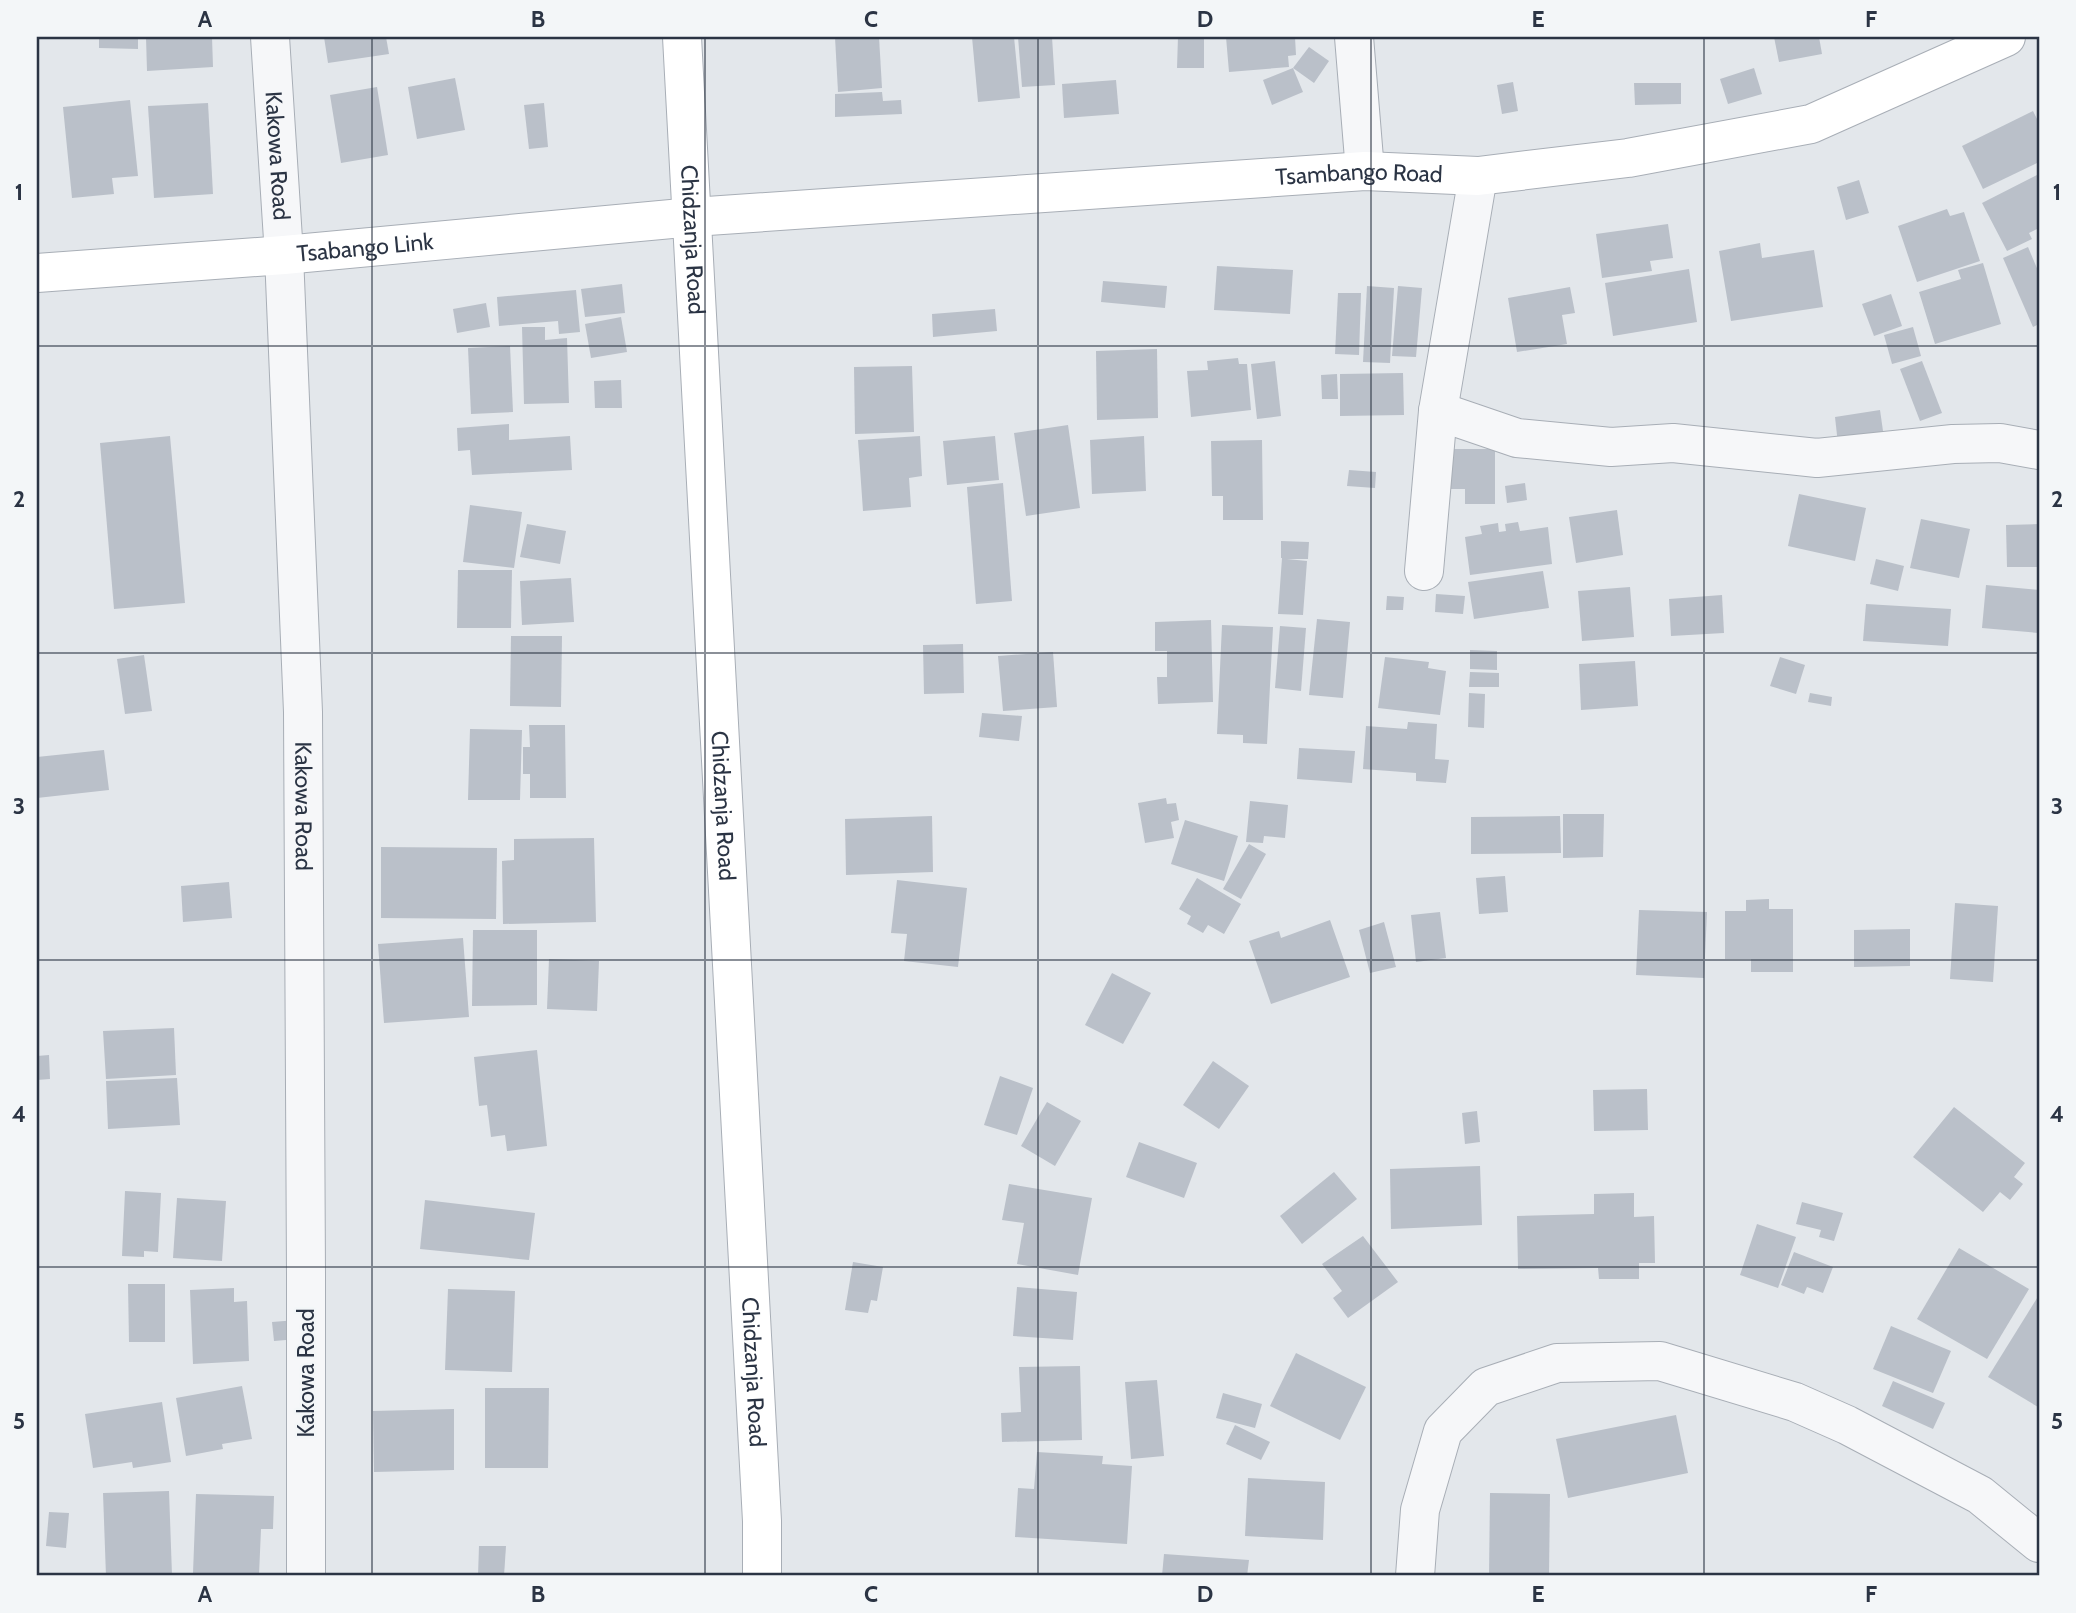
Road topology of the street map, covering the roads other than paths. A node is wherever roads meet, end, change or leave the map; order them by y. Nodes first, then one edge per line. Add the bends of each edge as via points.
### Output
1 (270, 37) edge
2 (682, 37) edge
3 (1354, 37) edge
4 (2006, 37) edge
5 (1365, 171) junction
6 (1478, 176) junction
7 (693, 217) junction
8 (284, 255) junction
9 (37, 274) edge
10 (1438, 411) junction
11 (2039, 450) edge
12 (1424, 571) dead end
13 (2039, 1543) edge
14 (306, 1576) edge
15 (762, 1576) edge
16 (1415, 1576) edge

1 - 8 street, Kakowa Road
2 - 7 street, Chidzanja Road
3 - 5 street
4 - 6 street, Tsambango Road via 1811,124 1628,158
5 - 6 street, Tsambango Road
5 - 7 street, Tsambango Road
6 - 10 street
7 - 8 street, Tsabango Link
7 - 15 street, Chidzanja Road
8 - 9 street, Tsabango Link
8 - 14 street, Kakowa Road via 303,712
10 - 11 street via 1517,438 1611,447 1673,443 1817,458 1976,443
10 - 12 street
13 - 16 street via 1980,1495 1795,1402 1660,1361 1557,1363 1486,1387 1443,1431 1420,1510

